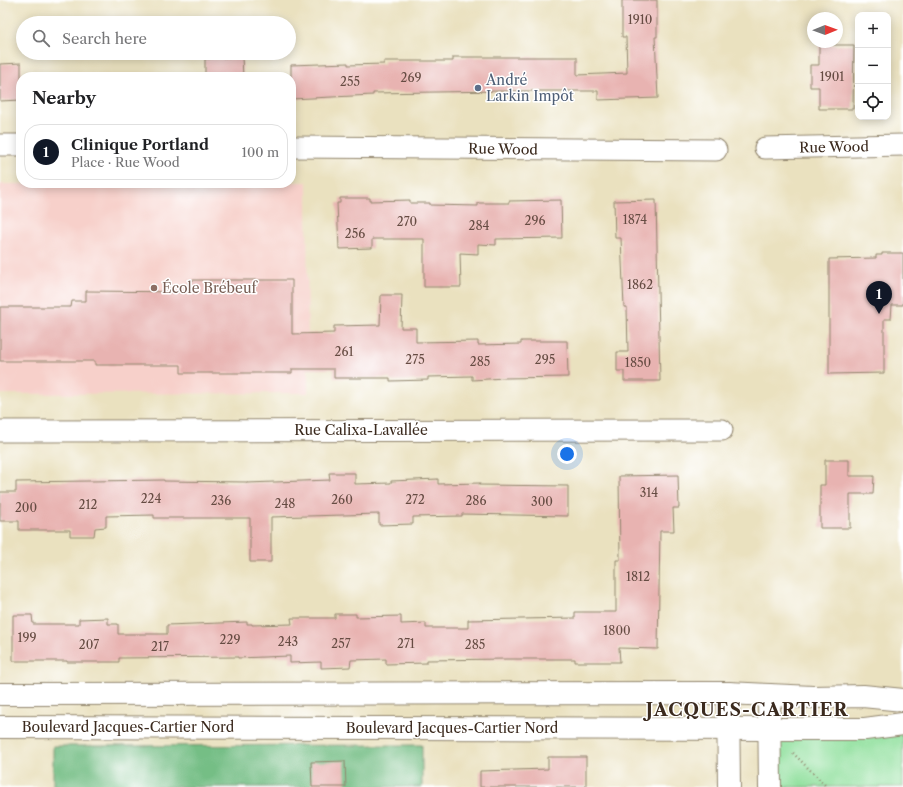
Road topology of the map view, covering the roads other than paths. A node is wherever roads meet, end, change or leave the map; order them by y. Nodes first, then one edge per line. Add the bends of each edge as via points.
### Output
1 (0, 145) edge
2 (16, 145) edge
3 (903, 145) edge
4 (296, 147) edge
5 (765, 148) dead end
6 (716, 150) dead end
7 (722, 430) dead end
8 (0, 431) edge
9 (728, 693) junction
10 (0, 694) edge
11 (770, 695) junction
12 (903, 700) edge
13 (903, 724) edge
14 (0, 727) edge
15 (729, 729) junction
16 (770, 730) junction
17 (729, 787) edge
18 (770, 787) edge

1 - 2 street
3 - 5 street, Rue Wood
4 - 6 street, Rue Wood
7 - 8 street, Rue Calixa-Lavallée
9 - 10 main road
9 - 11 main road
9 - 15 main road
11 - 12 main road via 863,696
11 - 16 main road
13 - 16 main road, Boulevard Jacques-Cartier Nord via 866,729
14 - 15 main road, Boulevard Jacques-Cartier Nord
15 - 16 main road, Boulevard Jacques-Cartier Nord
15 - 17 main road
16 - 18 main road

